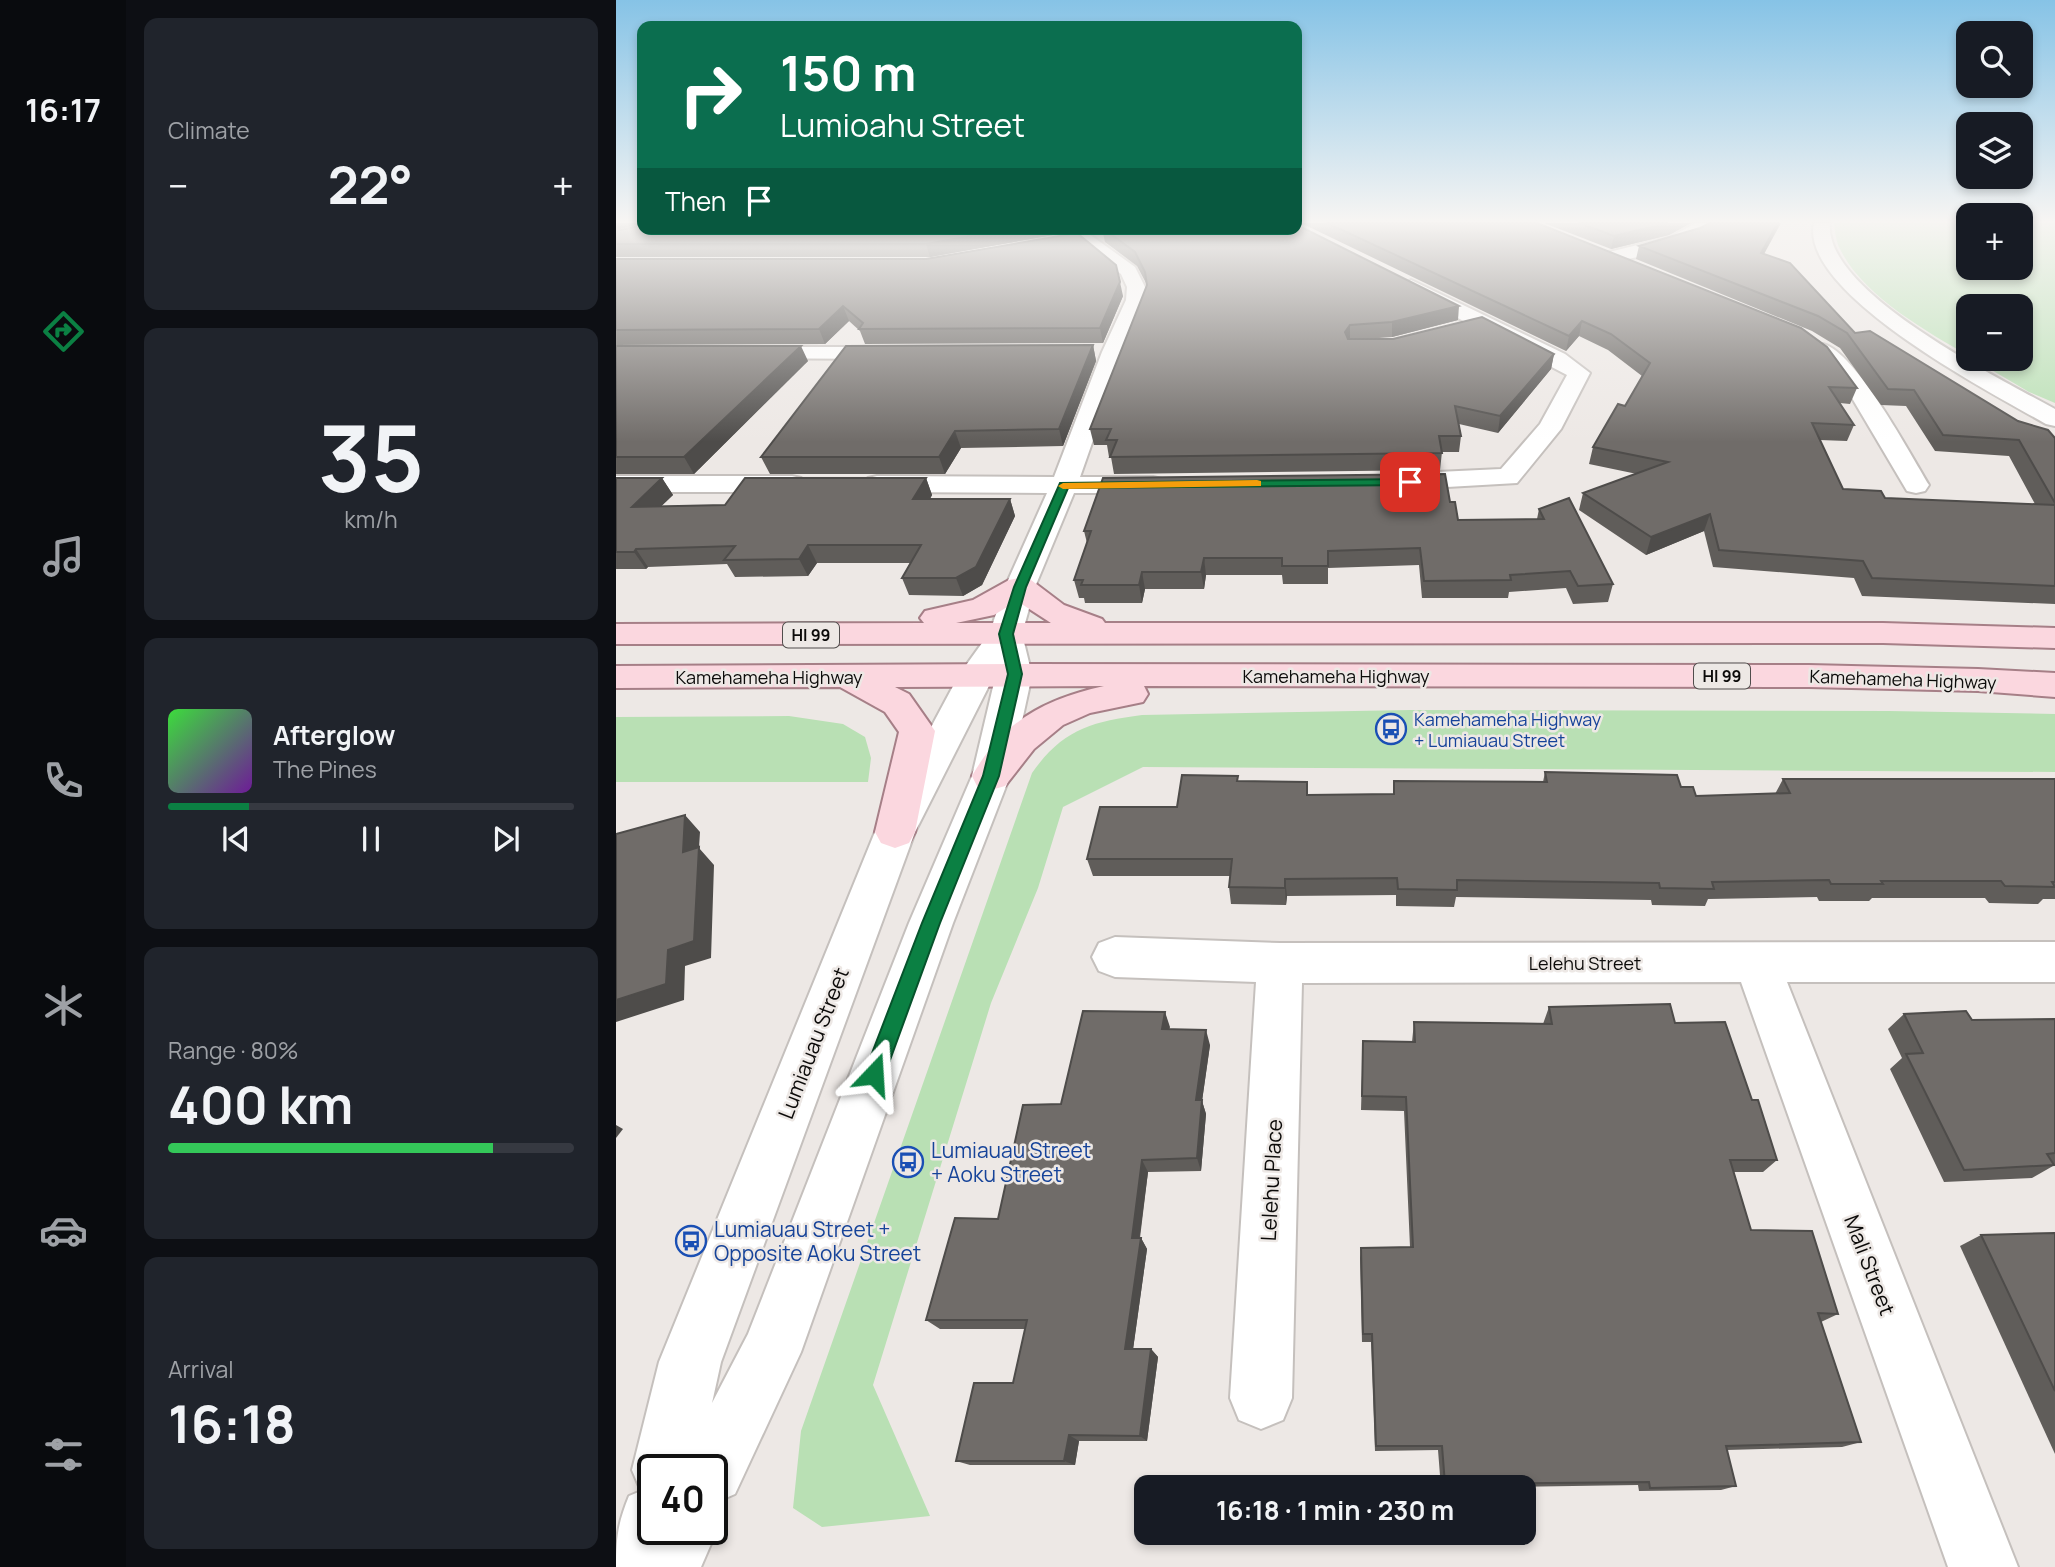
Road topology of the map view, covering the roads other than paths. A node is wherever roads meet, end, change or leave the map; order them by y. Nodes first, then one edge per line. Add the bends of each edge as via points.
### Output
1 (1136, 296) edge
2 (1432, 296) edge
3 (1863, 296) edge
4 (1483, 322) junction
5 (1453, 330) edge
6 (1804, 337) edge
7 (728, 353) edge
8 (910, 353) edge
9 (2055, 419) edge
10 (1368, 483) edge
11 (616, 484) edge
12 (822, 484) edge
13 (849, 484) edge
14 (1064, 485) junction
15 (1177, 485) edge
16 (1916, 485) dead end
17 (1020, 587) junction
18 (1117, 633) junction
19 (1006, 634) junction
20 (616, 635) edge
21 (841, 635) junction
22 (2055, 638) edge
23 (1015, 674) junction
24 (976, 675) junction
25 (616, 677) edge
26 (846, 677) junction
27 (1245, 677) junction
28 (2055, 685) edge
29 (991, 776) junction
30 (895, 832) junction
31 (1115, 957) dead end
32 (2055, 961) edge
33 (1280, 963) junction
34 (1757, 964) junction
35 (1261, 1398) dead end
36 (669, 1454) edge
37 (720, 1454) edge
38 (647, 1545) edge
39 (675, 1545) edge
40 (642, 1567) edge
41 (664, 1567) edge
42 (1983, 1567) edge

1 - 14 street, Lumiauau Street via 1102,352
2 - 4 street
3 - 9 street via 1945,357
4 - 5 street
4 - 10 street via 1579,373 1547,433 1508,477
6 - 16 street via 1831,355 1850,380
7 - 8 street
11 - 12 street
13 - 14 street
14 - 15 street
14 - 17 street, Lumiauau Street
17 - 18 main road via 1048,611
17 - 19 street, Lumiauau Street
17 - 21 main road via 972,612
18 - 19 main road, HI 99
18 - 22 main road, HI 99 via 1883,633
19 - 21 main road, HI 99
19 - 23 street, Lumiauau Street
19 - 24 street, Lumiauau Street
20 - 21 main road, HI 99
23 - 24 main road, Kamehameha Highway / HI 99
23 - 27 main road, Kamehameha Highway / HI 99
23 - 29 street, Lumiauau Street
24 - 26 main road, Kamehameha Highway / HI 99
24 - 30 street, Lumiauau Street
25 - 26 main road, Kamehameha Highway / HI 99
26 - 30 main road via 897,703 917,731
27 - 28 main road, Kamehameha Highway / HI 99 via 1809,676
27 - 29 main road via 1191,689 1080,702 1030,730
29 - 37 street, Lumiauau Street via 931,923 771,1352
30 - 36 street, Lumiauau Street via 690,1362
31 - 33 street, Lelehu Street
32 - 34 street, Lelehu Street
33 - 34 street, Lelehu Street
33 - 35 street, Lelehu Place
34 - 42 street, Mali Street
38 - 40 street
39 - 41 street

